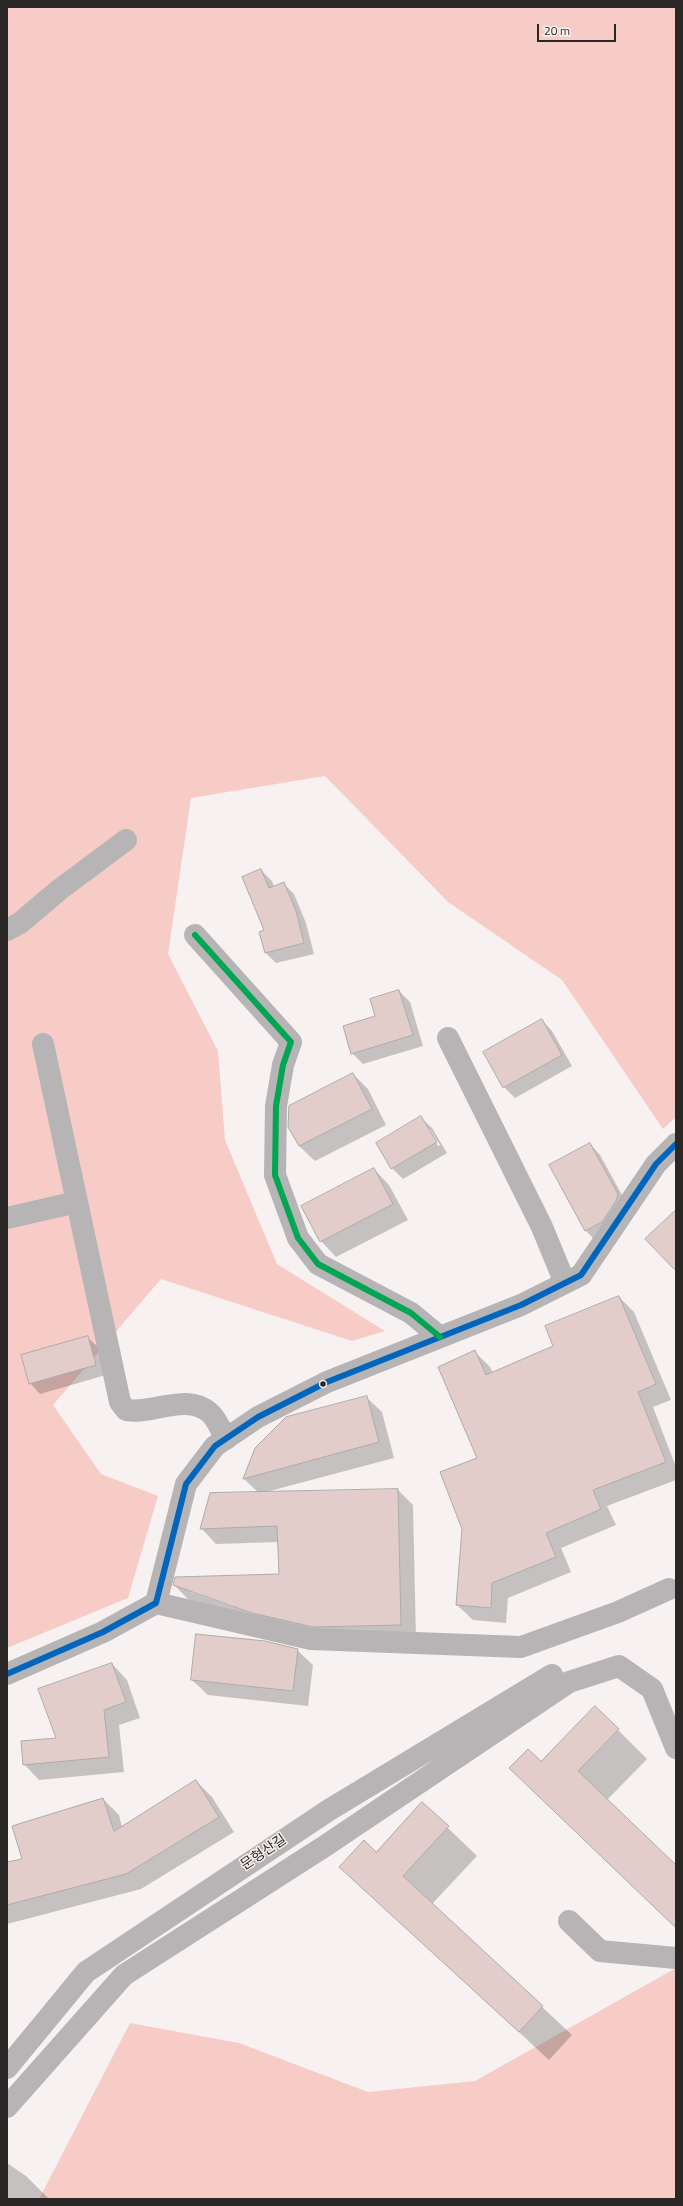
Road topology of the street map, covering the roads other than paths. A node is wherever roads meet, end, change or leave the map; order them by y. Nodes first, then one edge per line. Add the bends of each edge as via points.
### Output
1 (126, 840) dead end
2 (7, 930) edge
3 (195, 935) dead end
4 (448, 1038) dead end
5 (43, 1044) dead end
6 (676, 1144) edge
7 (77, 1202) junction
8 (7, 1218) edge
9 (565, 1283) junction
10 (440, 1337) junction
11 (226, 1439) junction
12 (669, 1589) dead end
13 (156, 1603) junction
14 (7, 1674) edge
15 (552, 1675) dead end
16 (676, 1748) edge
17 (568, 1921) dead end
18 (676, 1958) edge
19 (7, 2068) edge
20 (7, 2107) edge

1 - 2 street via 20,923
3 - 10 street via 291,1042 283,1065 276,1106 275,1175 298,1238 318,1264 411,1312
4 - 9 street via 542,1227
5 - 7 street
6 - 9 street via 656,1164 581,1276
7 - 8 street
7 - 11 street via 120,1402 126,1410 135,1412 174,1405 198,1405 211,1413
9 - 10 street via 521,1305
10 - 11 street via 327,1382 258,1417
11 - 13 street via 215,1446 186,1484
12 - 13 street via 618,1612 521,1647 311,1639
13 - 14 street via 103,1632
15 - 19 street, 문형산길 via 329,1810 86,1972
16 - 20 street via 652,1689 619,1666 568,1682 325,1846 124,1976
17 - 18 street via 600,1951

